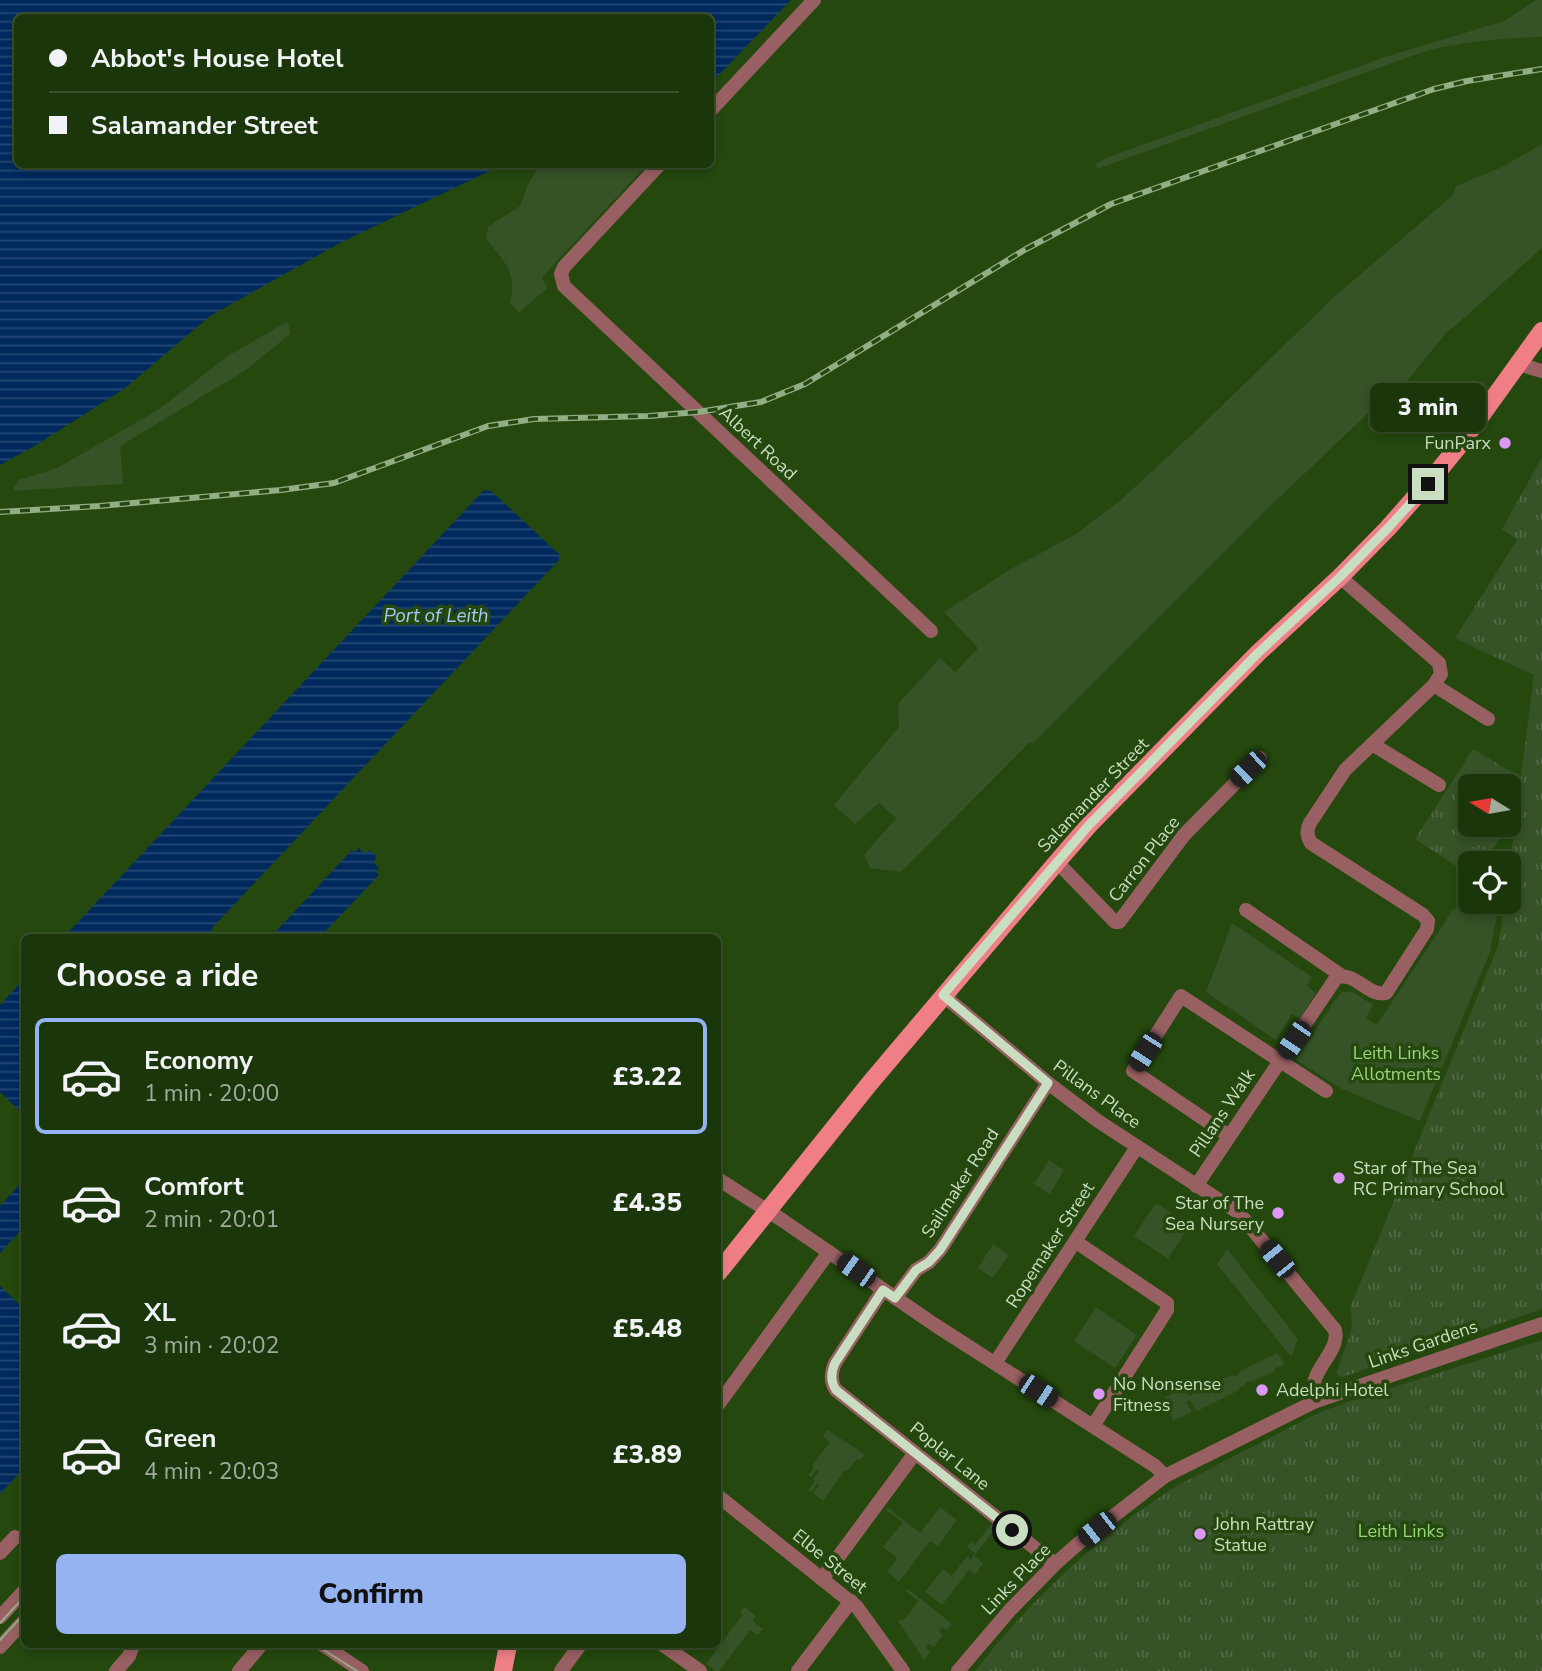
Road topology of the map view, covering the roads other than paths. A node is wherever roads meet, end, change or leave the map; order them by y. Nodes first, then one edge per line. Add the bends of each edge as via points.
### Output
1 (814, 0) edge
2 (714, 107) edge
3 (656, 168) edge
4 (1542, 331) edge
5 (1518, 364) junction
6 (1542, 372) edge
7 (1340, 577) junction
8 (931, 631) dead end
9 (1434, 685) junction
10 (1488, 719) dead end
11 (1372, 744) junction
12 (1260, 758) dead end
13 (1439, 785) dead end
14 (1057, 862) junction
15 (1246, 909) dead end
16 (1342, 976) junction
17 (943, 995) junction
18 (1280, 1061) junction
19 (1048, 1083) junction
20 (1326, 1091) dead end
21 (1229, 1136) junction
22 (1137, 1147) junction
23 (721, 1181) edge
24 (1196, 1186) junction
25 (767, 1211) junction
26 (1076, 1242) junction
27 (829, 1252) junction
28 (721, 1269) edge
29 (889, 1294) junction
30 (1542, 1324) edge
31 (995, 1363) junction
32 (832, 1372) joint
33 (721, 1401) edge
34 (1316, 1401) junction
35 (1093, 1426) junction
36 (915, 1453) junction
37 (1170, 1473) junction
38 (721, 1498) edge
39 (15, 1537) dead end
40 (0, 1553) edge
41 (1055, 1564) junction
42 (822, 1578) junction
43 (21, 1594) edge
44 (851, 1601) junction
45 (0, 1617) edge
46 (21, 1624) edge
47 (0, 1647) edge
48 (132, 1648) edge
49 (258, 1648) edge
50 (328, 1648) edge
51 (507, 1648) edge
52 (578, 1648) edge
53 (667, 1648) edge
54 (116, 1671) edge
55 (239, 1671) edge
56 (362, 1671) edge
57 (503, 1671) edge
58 (561, 1671) edge
59 (700, 1671) edge
60 (798, 1671) edge
61 (904, 1671) edge
62 (958, 1671) edge

1 - 2 street
3 - 8 street, Albert Road via 564,268 562,281
4 - 5 main road, Salamander Street
5 - 6 street
5 - 7 main road, Salamander Street via 1440,470
7 - 9 street via 1439,663 1441,674
7 - 14 main road, Salamander Street via 1258,653
9 - 10 street
9 - 11 street
11 - 13 street
11 - 16 street via 1345,770 1310,823 1308,838 1423,915 1427,929 1386,993 1375,993
12 - 14 street, Carron Place via 1184,835 1119,922
14 - 17 main road, Salamander Street
15 - 16 street
16 - 18 street, Pillans Walk via 1336,978
17 - 19 street, Pillans Place
17 - 25 main road, Salamander Street
18 - 20 street, Pillans Walk
18 - 21 street, Pillans Walk
18 - 21 street via 1181,996 1133,1071
19 - 22 street, Pillans Place
19 - 29 street, Sailmaker Road via 940,1250
21 - 24 street, Pillans Walk
22 - 24 street, Pillans Place
22 - 26 street, Ropemaker Street
23 - 25 street
24 - 34 street, Pillans Place via 1240,1215 1337,1334 1315,1382
25 - 27 street
25 - 28 main road, Salamander Street
26 - 31 street, Ropemaker Street
26 - 35 street via 1167,1303 1167,1310
27 - 29 street
27 - 33 street
29 - 31 street
29 - 32 street, Sailmaker Road
30 - 34 street, Links Gardens
31 - 35 street
32 - 36 street, Poplar Lane via 836,1390
34 - 37 street, Links Gardens
35 - 37 street
36 - 41 street, Poplar Lane
36 - 42 street
37 - 41 street, Links Place
38 - 42 street, Elbe Street
39 - 40 street
41 - 62 street, Links Place
42 - 44 street, Elbe Street
43 - 45 street
44 - 60 street
44 - 61 street, Elbe Street
46 - 47 street
48 - 54 street
49 - 55 street
50 - 56 street
51 - 57 main road
52 - 58 street
53 - 59 street

